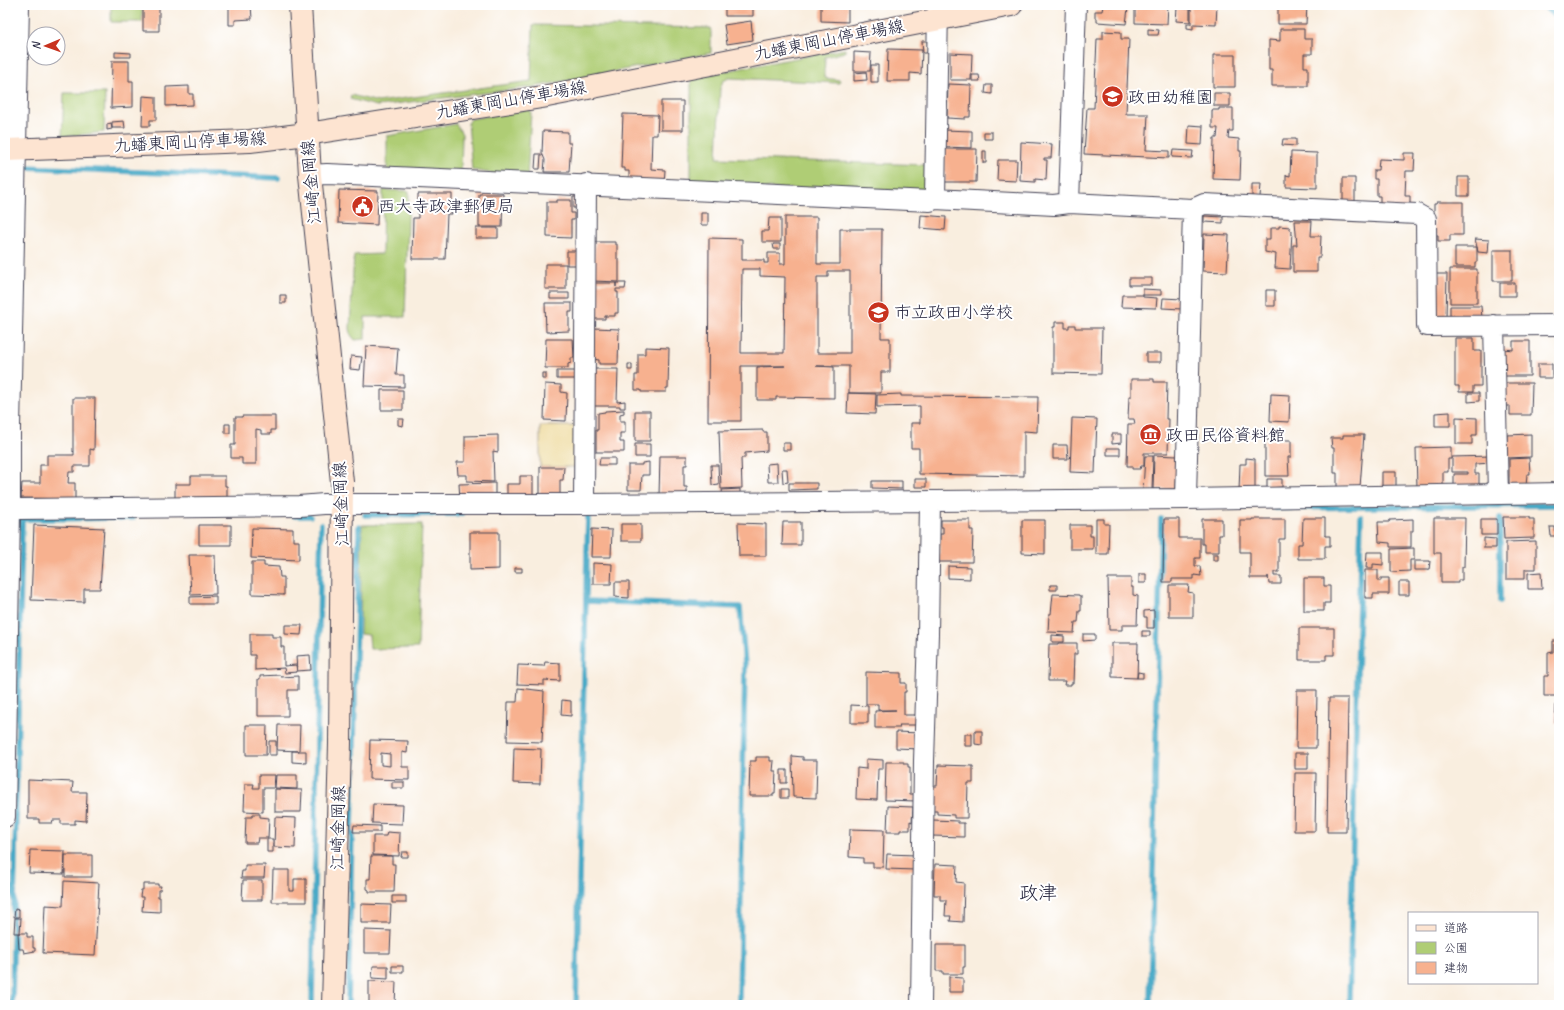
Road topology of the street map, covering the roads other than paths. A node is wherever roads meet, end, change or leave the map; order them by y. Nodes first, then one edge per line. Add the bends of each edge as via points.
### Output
1 (19, 5) edge
2 (300, 5) edge
3 (1011, 5) edge
4 (1076, 5) edge
5 (938, 12) edge
6 (307, 134) junction
7 (11, 150) edge
8 (310, 175) junction
9 (586, 190) junction
10 (936, 199) junction
11 (1069, 203) junction
12 (1193, 209) junction
13 (1559, 325) edge
14 (1494, 329) junction
15 (1559, 493) edge
16 (1498, 494) junction
17 (1186, 499) junction
18 (342, 504) junction
19 (584, 504) junction
20 (930, 507) junction
21 (8, 511) edge
22 (5, 817) edge
23 (333, 1005) edge
24 (921, 1005) edge

1 - 7 street
2 - 6 main road, 江崎金岡線
3 - 5 main road, 九蟠東岡山停車場線
4 - 11 street
5 - 6 main road, 九蟠東岡山停車場線 via 542,97
5 - 10 street
6 - 7 main road, 九蟠東岡山停車場線 via 250,141
6 - 8 main road, 江崎金岡線
7 - 21 street
8 - 9 street
8 - 18 main road, 江崎金岡線 via 337,425
9 - 10 street via 622,188 930,201
9 - 19 street
10 - 11 street via 1054,205
11 - 12 street
12 - 14 street via 1204,204 1417,214 1426,219 1427,326
12 - 17 street
13 - 14 street
14 - 16 street
15 - 16 street
16 - 17 street
17 - 20 street
18 - 19 street
18 - 21 street
18 - 23 main road, 江崎金岡線 via 340,744
19 - 20 street
20 - 24 street
21 - 22 street

